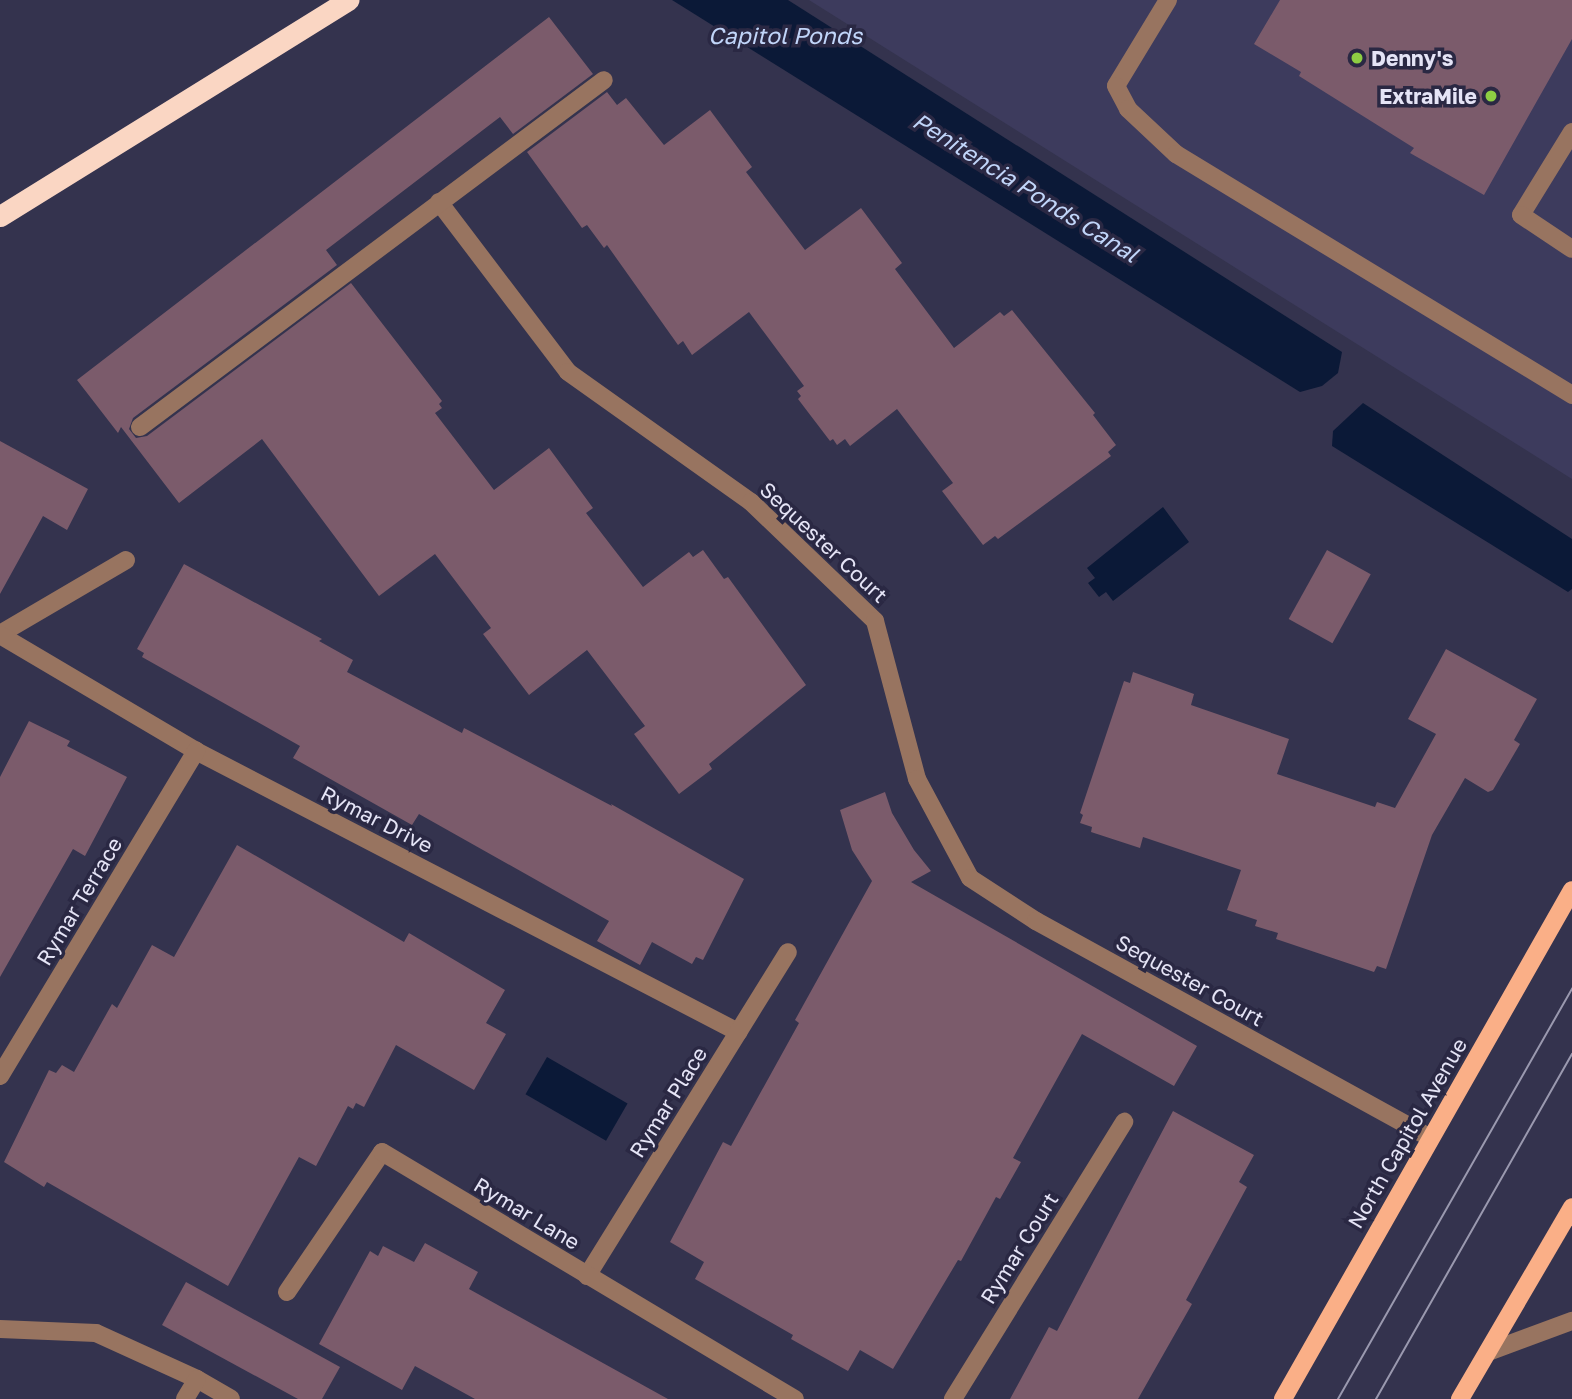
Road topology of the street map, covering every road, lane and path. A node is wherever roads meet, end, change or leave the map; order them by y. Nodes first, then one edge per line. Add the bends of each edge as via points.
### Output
1 (349, 0) edge
2 (1168, 0) edge
3 (604, 80) dead end
4 (1572, 132) edge
5 (439, 202) junction
6 (0, 216) edge
7 (1572, 248) edge
8 (1572, 395) edge
9 (140, 427) dead end
10 (126, 560) dead end
11 (0, 635) edge
12 (197, 751) junction
13 (1572, 890) edge
14 (788, 952) dead end
15 (738, 1032) junction
16 (0, 1076) edge
17 (1124, 1122) dead end
18 (1430, 1138) junction
19 (1572, 1207) edge
20 (587, 1276) junction
21 (287, 1292) dead end
22 (1572, 1321) edge
23 (0, 1329) edge
24 (1488, 1352) junction
25 (197, 1379) junction
26 (185, 1399) edge
27 (231, 1399) edge
28 (795, 1399) edge
29 (953, 1399) edge
30 (1283, 1399) edge
31 (1460, 1399) edge

1 - 6 highway
2 - 8 street via 1116,86 1128,109 1177,154
3 - 5 street
4 - 7 street via 1521,215
5 - 9 street
5 - 18 street, Sequester Court via 568,372 751,502 875,621 917,779 970,878 1036,921
10 - 11 street
11 - 12 street, Rymar Drive
12 - 15 street, Rymar Drive
12 - 16 street, Rymar Terrace
13 - 18 main road, North Capitol Avenue
14 - 15 street, Rymar Place
15 - 20 street, Rymar Place
17 - 29 street, Rymar Court
18 - 30 main road, North Capitol Avenue
19 - 24 main road
20 - 21 street, Rymar Lane via 382,1152
20 - 28 street, Rymar Lane
22 - 24 street
23 - 25 street via 96,1333
24 - 31 main road
25 - 26 street
25 - 27 street

